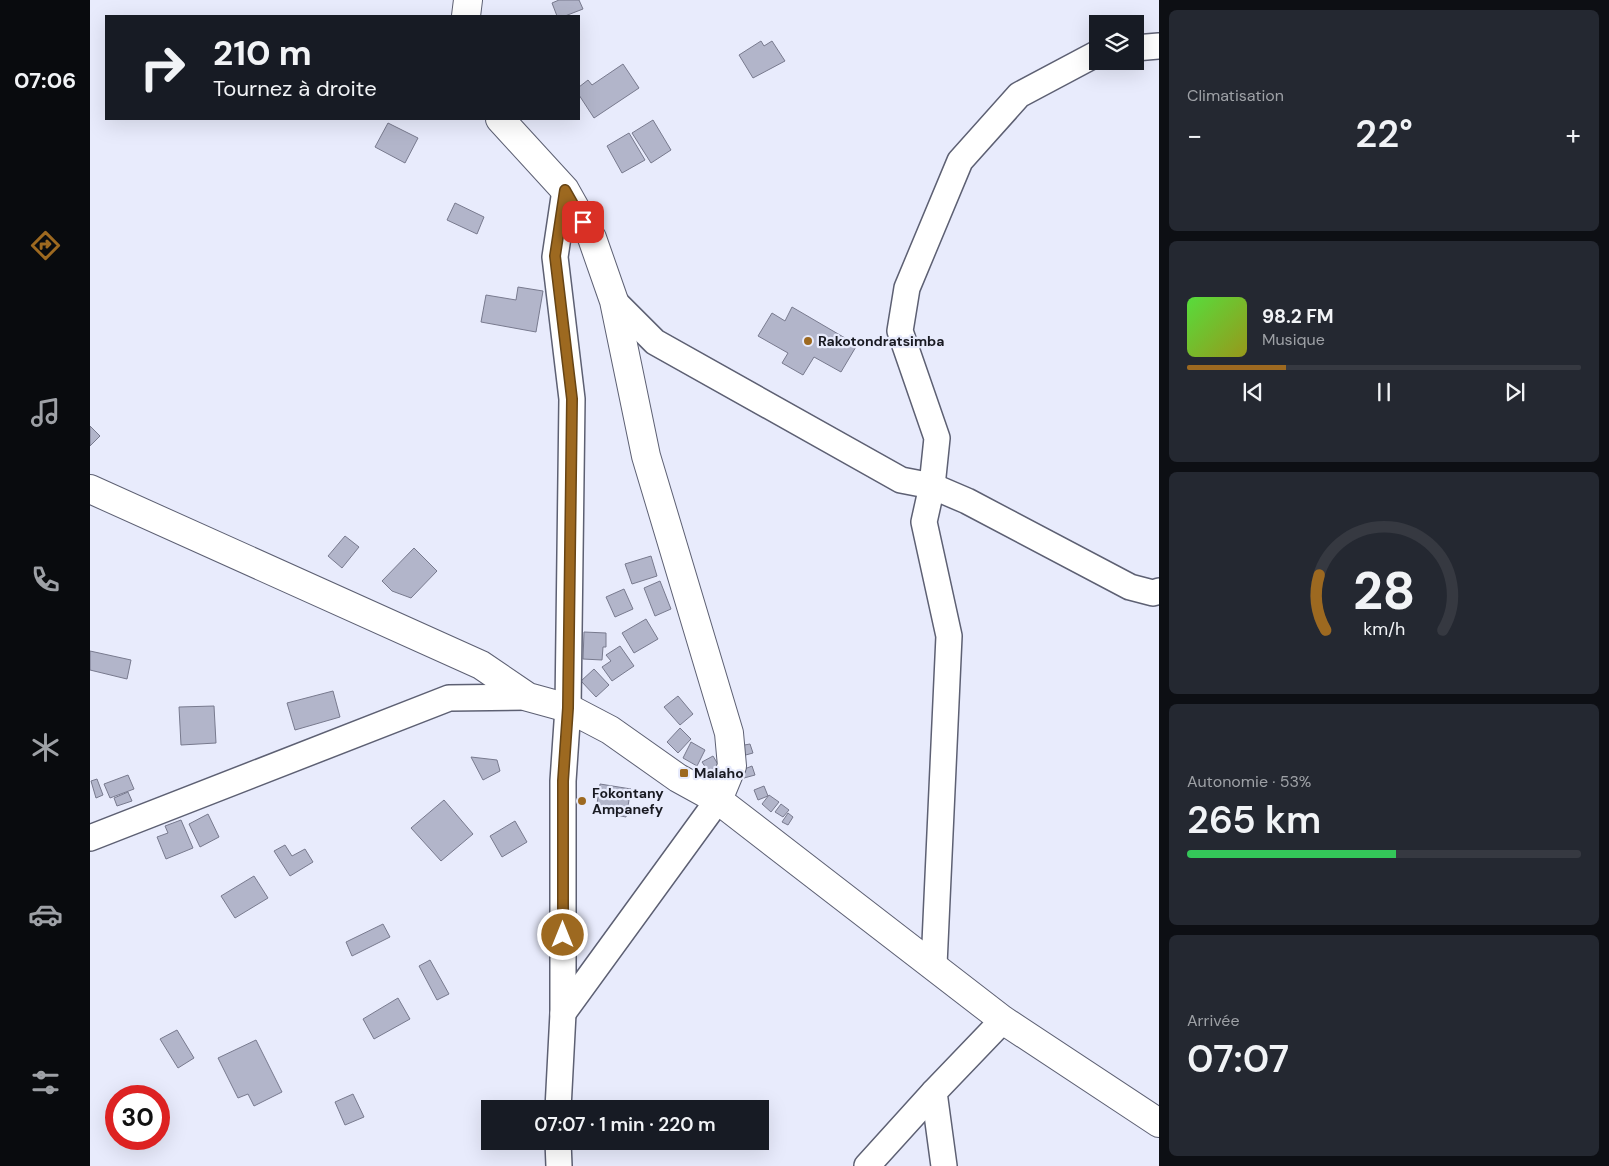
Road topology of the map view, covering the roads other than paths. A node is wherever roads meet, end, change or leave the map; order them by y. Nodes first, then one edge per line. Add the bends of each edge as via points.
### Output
1 (468, 0) edge
2 (466, 15) edge
3 (1159, 46) edge
4 (1144, 47) edge
5 (1089, 58) edge
6 (501, 120) edge
7 (565, 190) junction
8 (614, 301) junction
9 (932, 486) junction
10 (90, 490) edge
11 (1159, 591) edge
12 (528, 696) junction
13 (568, 708) junction
14 (718, 800) junction
15 (90, 838) edge
16 (934, 965) junction
17 (563, 1013) junction
18 (1003, 1020) junction
19 (934, 1092) junction
20 (558, 1100) edge
21 (1159, 1123) edge
22 (558, 1150) edge
23 (559, 1166) edge
24 (867, 1166) edge
25 (944, 1166) edge

1 - 2 street
3 - 4 street
5 - 9 street via 1019,96 960,161 907,288 900,331 937,438
6 - 7 street
7 - 8 street via 592,238
7 - 13 street via 555,256 572,399
8 - 9 street via 655,342 901,480
8 - 14 street via 646,456 729,733 732,766
9 - 11 street via 967,501 1130,587 1153,593
9 - 16 street via 924,522 948,636
10 - 12 street via 481,665
12 - 13 street
12 - 15 street via 449,698
13 - 14 street via 610,730 678,778
13 - 17 street via 563,781
14 - 16 street
14 - 17 street
16 - 18 street
17 - 20 street
18 - 19 street
18 - 21 street
19 - 24 street
19 - 25 street
22 - 23 street

